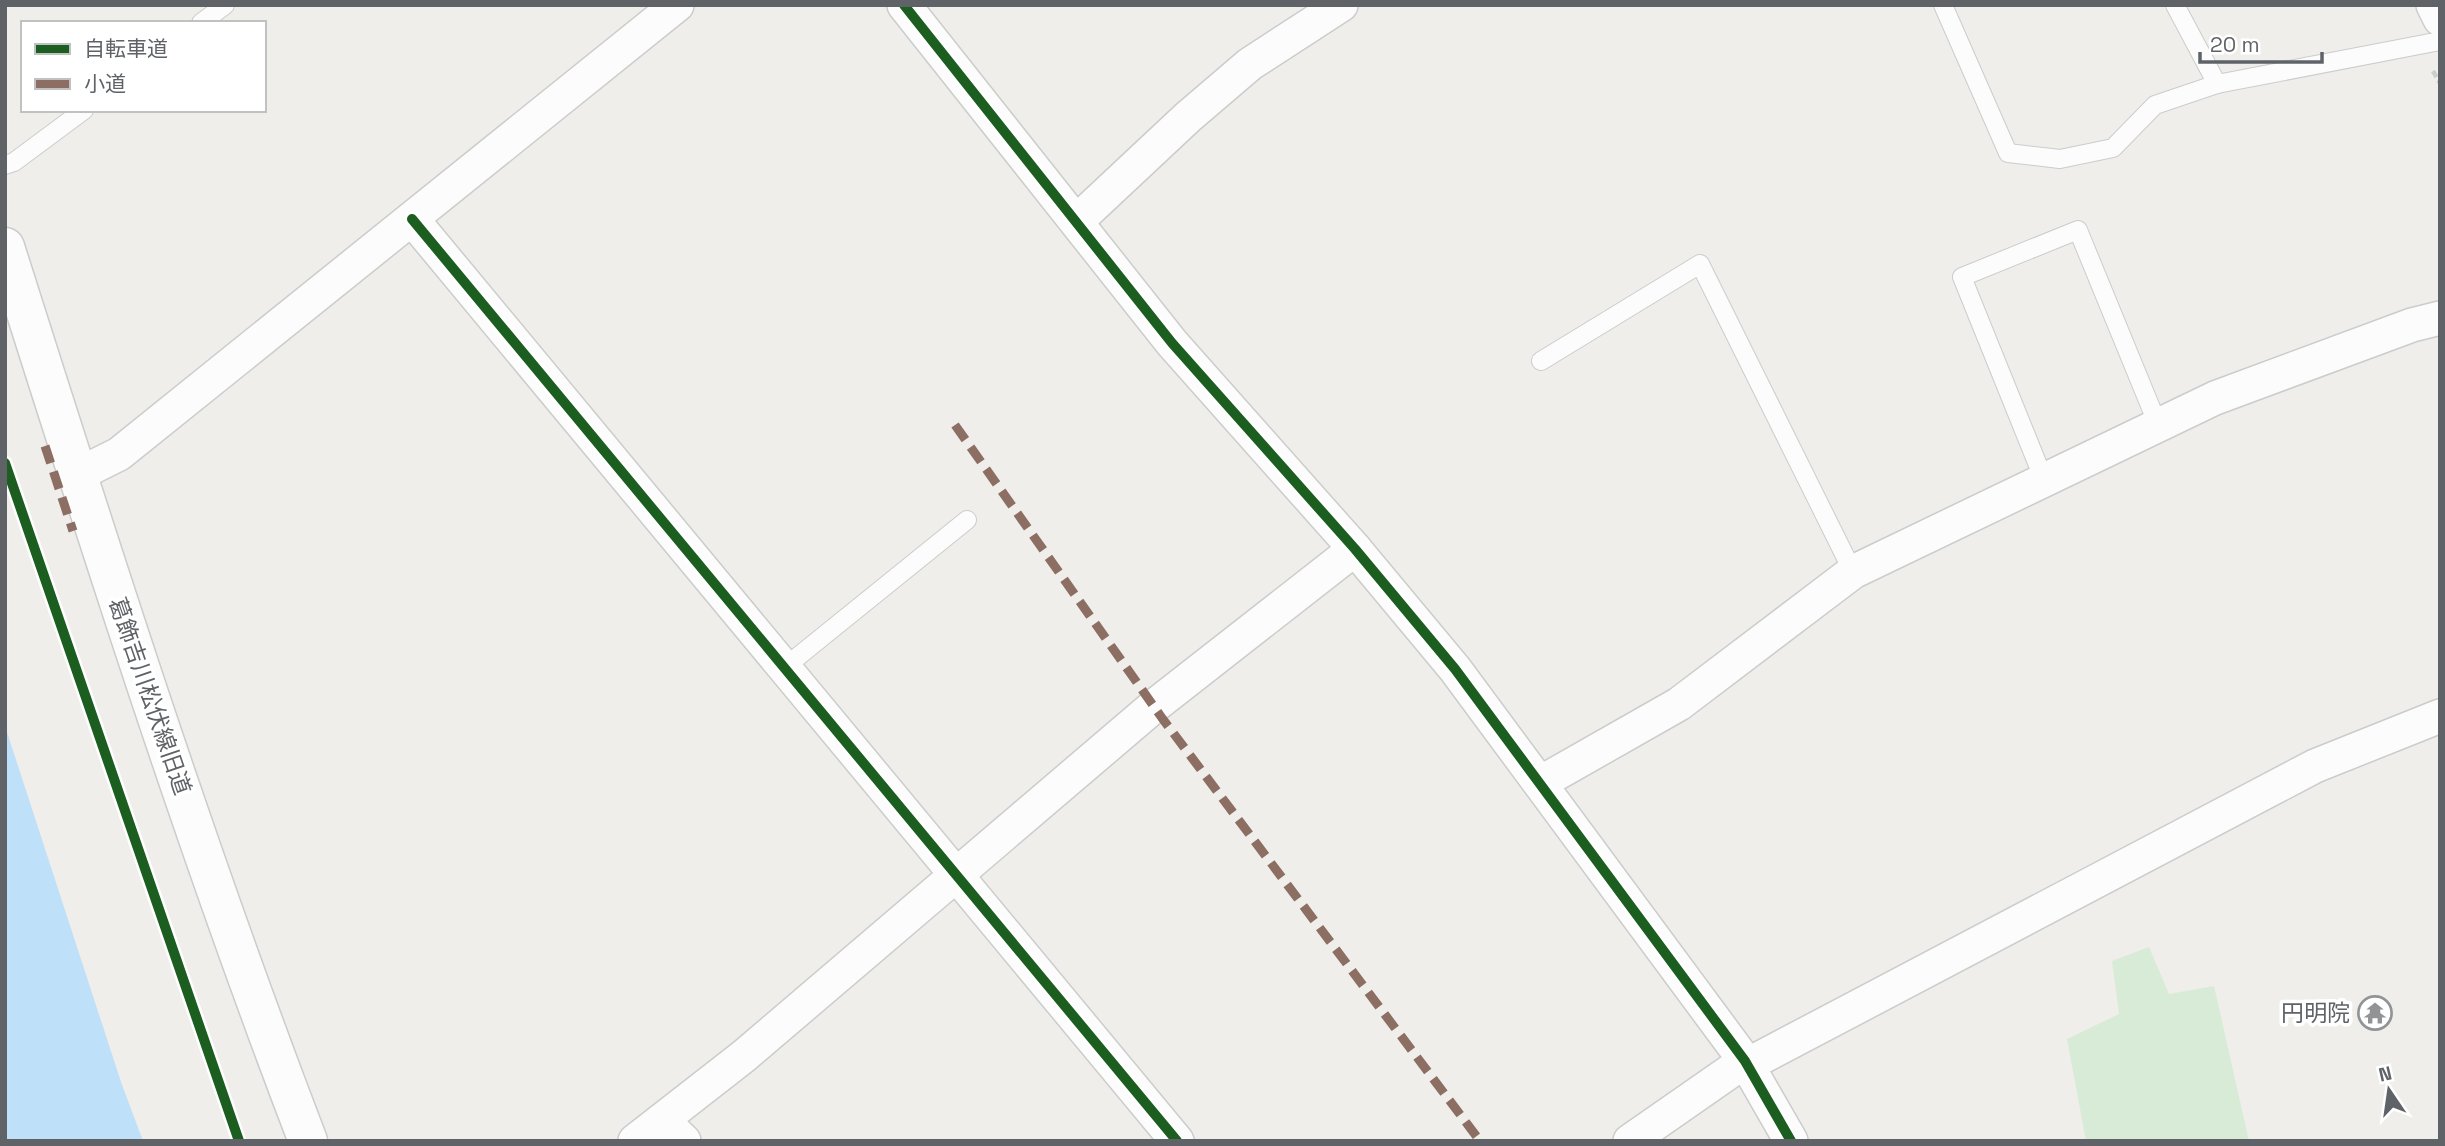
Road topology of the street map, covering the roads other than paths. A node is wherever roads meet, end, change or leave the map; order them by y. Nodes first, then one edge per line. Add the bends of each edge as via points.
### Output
1 (225, 5) edge
2 (677, 5) edge
3 (904, 5) edge
4 (1340, 5) edge
5 (1943, 5) edge
6 (2175, 5) edge
7 (2433, 5) edge
8 (2440, 19) edge
9 (204, 21) edge
10 (2440, 41) edge
11 (2217, 84) junction
12 (81, 112) edge
13 (5, 165) edge
14 (412, 219) junction
15 (1077, 221) junction
16 (5, 247) edge
17 (2440, 318) edge
18 (1541, 361) dead end
19 (2158, 425) junction
20 (77, 475) junction
21 (2044, 480) junction
22 (967, 520) dead end
23 (1355, 549) junction
24 (1853, 572) junction
25 (785, 667) junction
26 (2440, 716) edge
27 (1540, 783) junction
28 (957, 873) junction
29 (1746, 1063) junction
30 (673, 1130) edge
31 (308, 1141) edge
32 (635, 1141) edge
33 (1177, 1141) edge
34 (1630, 1141) edge
35 (1791, 1141) edge

1 - 9 lane
2 - 14 street
3 - 15 street
4 - 15 street via 1250,64
5 - 11 lane via 2008,153 2060,159 2113,148 2155,105
6 - 11 lane
7 - 8 street
10 - 11 lane
12 - 13 lane
14 - 20 street via 119,454
14 - 25 street
15 - 23 street via 1172,343
16 - 20 street, 葛飾吉川松伏線旧道
17 - 19 street via 2215,398
18 - 24 lane via 1700,264
19 - 21 street
19 - 21 lane via 2078,230 1962,276
20 - 31 street, 葛飾吉川松伏線旧道 via 132,645
21 - 24 street
22 - 25 lane
23 - 27 street via 1455,669
23 - 28 street via 1153,707
24 - 27 street via 1679,704
25 - 28 street
26 - 29 street via 2315,766
27 - 29 street
28 - 30 street via 744,1056
28 - 33 street
29 - 34 street
29 - 35 street
30 - 32 street

